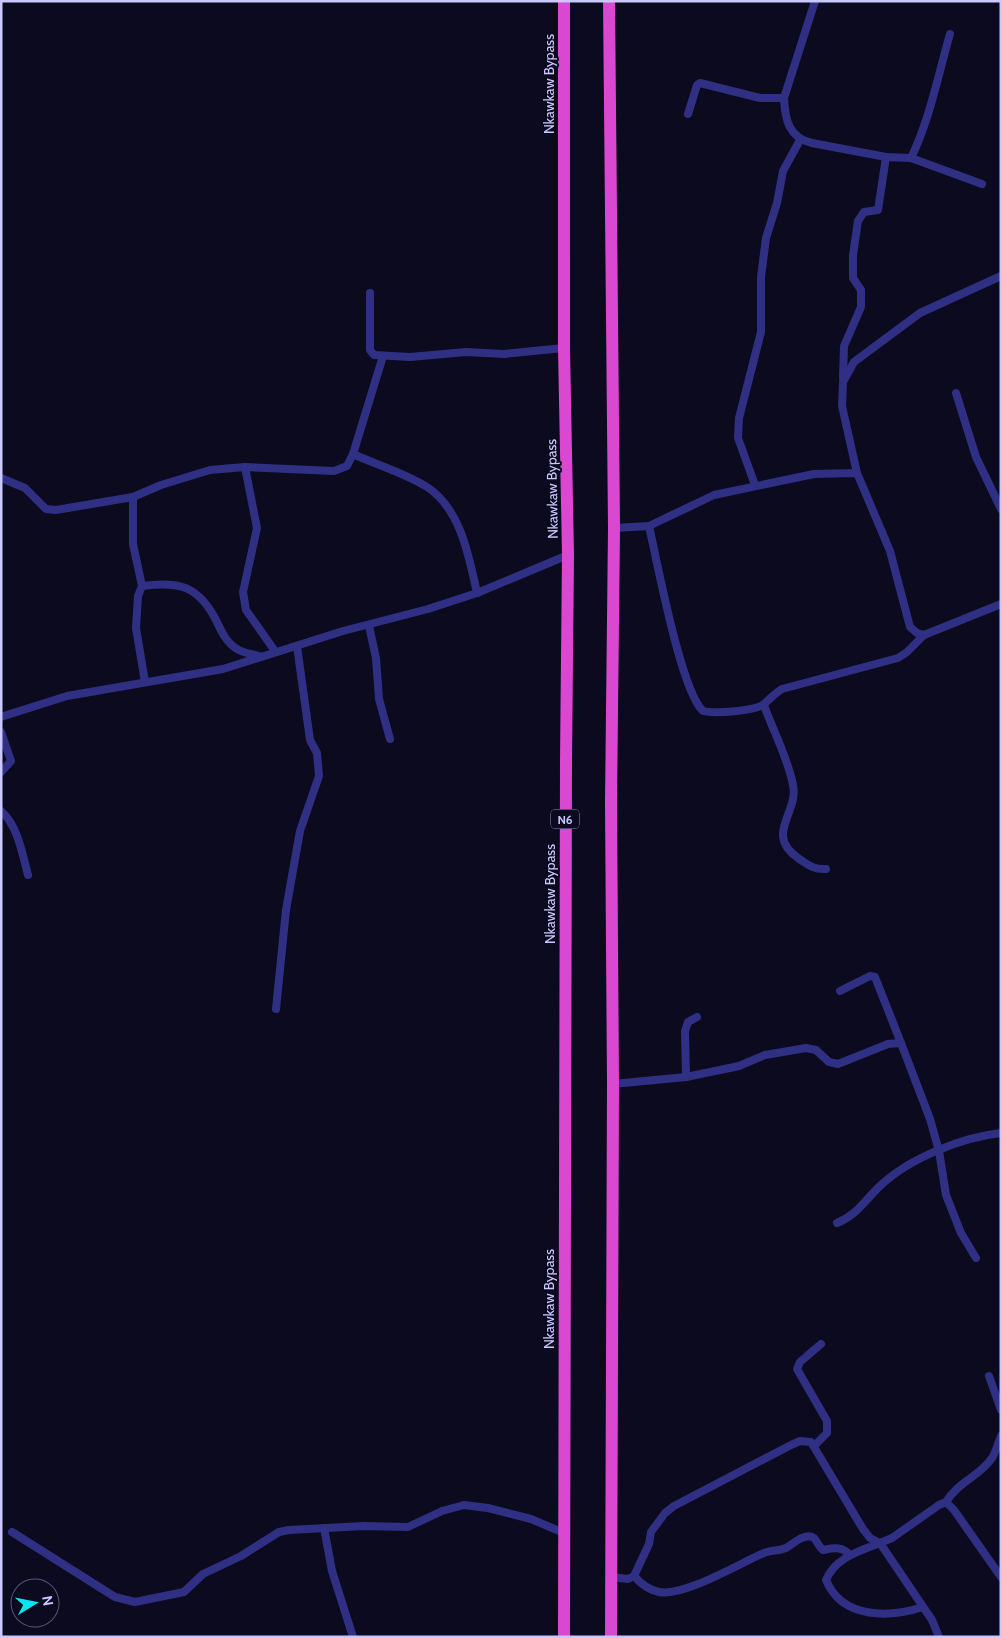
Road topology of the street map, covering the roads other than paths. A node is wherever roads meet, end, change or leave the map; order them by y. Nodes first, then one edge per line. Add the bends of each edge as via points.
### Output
1 (564, 1) edge
2 (609, 1) edge
3 (815, 1) edge
4 (950, 34) dead end
5 (784, 98) junction
6 (688, 114) dead end
7 (800, 140) junction
8 (886, 157) junction
9 (911, 158) junction
10 (982, 184) dead end
11 (1001, 276) edge
12 (370, 294) dead end
13 (564, 348) junction
14 (383, 356) junction
15 (843, 382) junction
16 (956, 393) dead end
17 (353, 454) junction
18 (245, 467) junction
19 (857, 473) junction
20 (1, 478) edge
21 (756, 485) junction
22 (133, 497) junction
23 (1001, 509) edge
24 (649, 526) junction
25 (614, 528) junction
26 (568, 555) junction
27 (142, 586) junction
28 (477, 593) junction
29 (1001, 604) edge
30 (369, 626) junction
31 (924, 635) junction
32 (297, 646) junction
33 (275, 651) junction
34 (260, 656) junction
35 (145, 682) junction
36 (764, 705) junction
37 (1, 716) edge
38 (1, 732) edge
39 (390, 739) dead end
40 (1, 772) edge
41 (1, 811) edge
42 (826, 869) dead end
43 (28, 875) dead end
44 (840, 991) dead end
45 (276, 1009) dead end
46 (697, 1017) dead end
47 (901, 1042) junction
48 (686, 1077) junction
49 (613, 1084) junction
50 (1001, 1133) edge
51 (938, 1151) junction
52 (837, 1223) dead end
53 (976, 1258) dead end
54 (821, 1344) dead end
55 (989, 1376) dead end
56 (1001, 1410) edge
57 (1001, 1436) edge
58 (814, 1446) junction
59 (946, 1502) junction
60 (324, 1528) junction
61 (12, 1532) dead end
62 (564, 1533) junction
63 (880, 1543) junction
64 (850, 1555) junction
65 (634, 1576) junction
66 (611, 1577) junction
67 (1001, 1577) edge
68 (923, 1607) junction
69 (353, 1637) edge
70 (564, 1637) edge
71 (611, 1637) edge
72 (939, 1637) edge

1 - 13 highway, Nkawkaw Bypass / N6
2 - 25 highway
3 - 5 street
4 - 9 street via 924,130
5 - 6 street via 760,98 700,83
5 - 7 street via 787,120
7 - 8 street
7 - 21 street via 783,171 766,238 761,277 761,332 739,418 738,438
8 - 9 street
8 - 15 street via 878,210 864,212 858,221 853,278 861,290 861,306 844,346
9 - 10 street
11 - 15 street via 920,313 854,362
12 - 14 street via 370,350 374,356
13 - 14 street via 504,354 466,352
13 - 26 highway, Nkawkaw Bypass / N6
14 - 17 street
15 - 19 street via 842,406
16 - 23 street via 976,457
17 - 18 street via 347,466 334,471
17 - 28 street via 428,488 446,504 457,524
18 - 22 street via 210,470
18 - 33 street via 257,528 243,592 246,610
19 - 21 street via 814,474
19 - 31 street via 890,551 910,627
20 - 22 street via 25,488 51,510
21 - 24 street via 714,495
22 - 27 street via 133,544
24 - 25 street
24 - 36 street via 669,614 695,703 706,712
25 - 49 highway via 611,803
26 - 28 street
26 - 62 highway, Nkawkaw Bypass / N6
27 - 34 street via 178,584 193,590 211,610 227,641 239,650
27 - 35 street via 138,596 136,628
28 - 30 street
29 - 31 street
30 - 32 street
30 - 39 street via 376,658 379,699
31 - 36 street via 898,658 782,689
32 - 33 street
32 - 45 street via 310,740 317,753 319,776 300,831 286,910
33 - 34 street
34 - 35 street via 223,669
35 - 37 street via 67,696
36 - 42 street via 794,790 782,832 786,845 815,870
38 - 40 street via 12,760
41 - 43 street via 9,818 19,840
44 - 47 street via 870,976 875,978
46 - 48 street via 688,1022 685,1031
47 - 48 street via 838,1064 829,1062 816,1050 806,1048 765,1055 739,1066
47 - 51 street via 919,1086
48 - 49 street
49 - 66 highway
50 - 51 street via 980,1135
51 - 52 street via 898,1171 880,1185 851,1218
51 - 53 street via 946,1196 961,1233
54 - 58 street via 800,1362 797,1370 827,1421 827,1434
55 - 56 street
57 - 59 street via 992,1458 982,1470 952,1492
58 - 63 street via 863,1529
58 - 65 street via 807,1441 791,1445 674,1506 651,1532
59 - 63 street
59 - 67 street
60 - 61 street via 279,1532 242,1556 203,1574 184,1592 135,1602 115,1597
60 - 62 street via 408,1527 464,1505 520,1516
60 - 69 street via 332,1572
62 - 70 highway, Nkawkaw Bypass / N6
63 - 64 street
63 - 68 street
64 - 65 street via 845,1549 823,1550 814,1538 809,1537 795,1540 786,1548 764,1553 683,1589 661,1593 643,1586
64 - 68 street via 830,1570 826,1580 842,1603 854,1610 881,1613
65 - 66 street via 628,1579
66 - 71 highway
68 - 72 street

